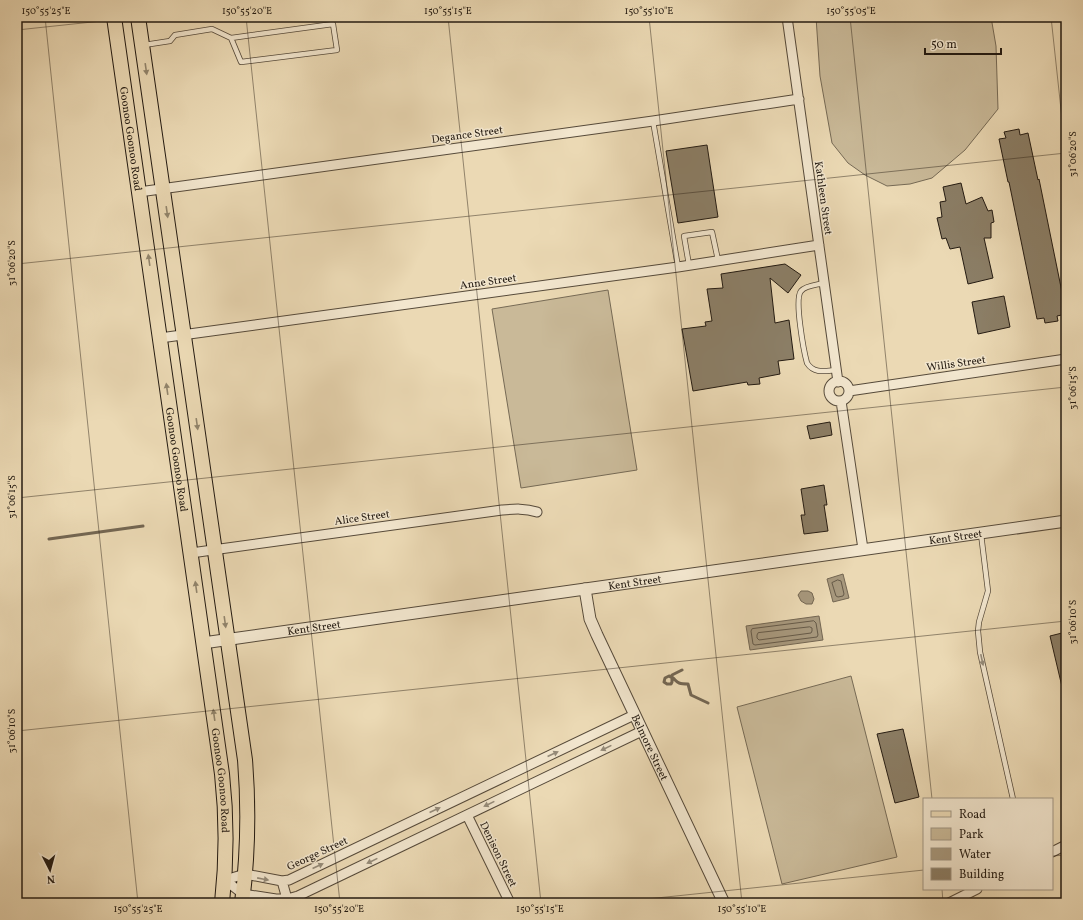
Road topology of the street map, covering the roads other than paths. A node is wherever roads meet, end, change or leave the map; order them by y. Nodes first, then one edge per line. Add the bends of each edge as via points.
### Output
1 (114, 17) edge
2 (138, 17) edge
3 (787, 17) edge
4 (231, 38) junction
5 (143, 45) junction
6 (799, 99) junction
7 (653, 121) junction
8 (164, 188) junction
9 (139, 192) junction
10 (819, 246) junction
11 (718, 260) junction
12 (689, 265) junction
13 (678, 267) junction
14 (824, 283) junction
15 (184, 335) junction
16 (160, 338) junction
17 (1066, 359) edge
18 (836, 370) junction
19 (838, 382) junction
20 (849, 391) junction
21 (841, 401) junction
22 (537, 512) dead end
23 (1066, 521) edge
24 (980, 533) junction
25 (215, 550) junction
26 (863, 550) junction
27 (191, 553) junction
28 (585, 589) junction
29 (228, 640) junction
30 (204, 643) junction
31 (634, 715) junction
32 (642, 730) junction
33 (1013, 798) edge
34 (467, 815) junction
35 (1066, 845) edge
36 (1053, 852) edge
37 (245, 874) junction
38 (225, 880) junction
39 (282, 881) junction
40 (975, 890) edge
41 (242, 898) edge
42 (288, 902) edge
43 (222, 903) edge
44 (510, 903) edge
45 (724, 903) edge
46 (950, 903) edge

1 - 9 main road, Goonoo Goonoo Road
2 - 5 main road, Goonoo Goonoo Road
3 - 6 street, Kathleen Street
4 - 4 lane via 333,24 337,50 241,62
4 - 5 lane via 212,29 175,35 170,41
5 -> 8 main road, Goonoo Goonoo Road
6 - 7 street, Degance Street
6 - 10 street, Kathleen Street
7 - 8 street, Degance Street
7 - 13 lane
8 - 9 street, Degance Street
8 -> 15 main road, Goonoo Goonoo Road
16 -> 9 main road, Goonoo Goonoo Road
10 - 11 street, Anne Street
10 - 14 street, Kathleen Street
11 - 12 street, Anne Street
11 - 12 lane via 712,232 684,236
12 - 13 street, Anne Street
13 - 15 street, Anne Street
14 - 18 street, Kathleen Street
14 - 18 lane via 801,290 798,295 798,307 807,363 815,370
15 - 16 street, Anne Street
15 -> 25 main road, Goonoo Goonoo Road
27 -> 16 main road, Goonoo Goonoo Road
17 - 20 street, Willis Street
18 - 19 street, Kathleen Street
19 - 20 street via 847,385
19 - 21 street via 830,388 830,394
20 - 21 street via 846,398
21 - 26 street
22 - 25 street, Alice Street via 523,509 507,510
23 - 24 street, Kent Street
24 - 26 street, Kent Street
24 -> 33 lane via 988,591 979,622 980,652
25 - 27 street, Alice Street
25 -> 29 main road, Goonoo Goonoo Road
26 - 28 street, Kent Street
30 -> 27 main road, Goonoo Goonoo Road
28 - 29 street, Kent Street
28 - 31 street, Belmore Street via 593,627
29 - 30 street, Kent Street
29 - 37 main road, Goonoo Goonoo Road via 248,797
38 -> 30 main road, Goonoo Goonoo Road via 226,809
31 - 32 street, Belmore Street
39 -> 31 street, George Street via 296,877
32 -> 34 street
32 - 45 street, Belmore Street
34 -> 42 street
34 - 44 street, Denison Street
35 - 36 street
37 - 38 street, George Street
37 -> 39 street, George Street
37 - 41 main road, Goonoo Goonoo Road
38 - 41 street
38 - 43 main road, Goonoo Goonoo Road
39 - 42 street
40 - 46 street
41 - 42 street

